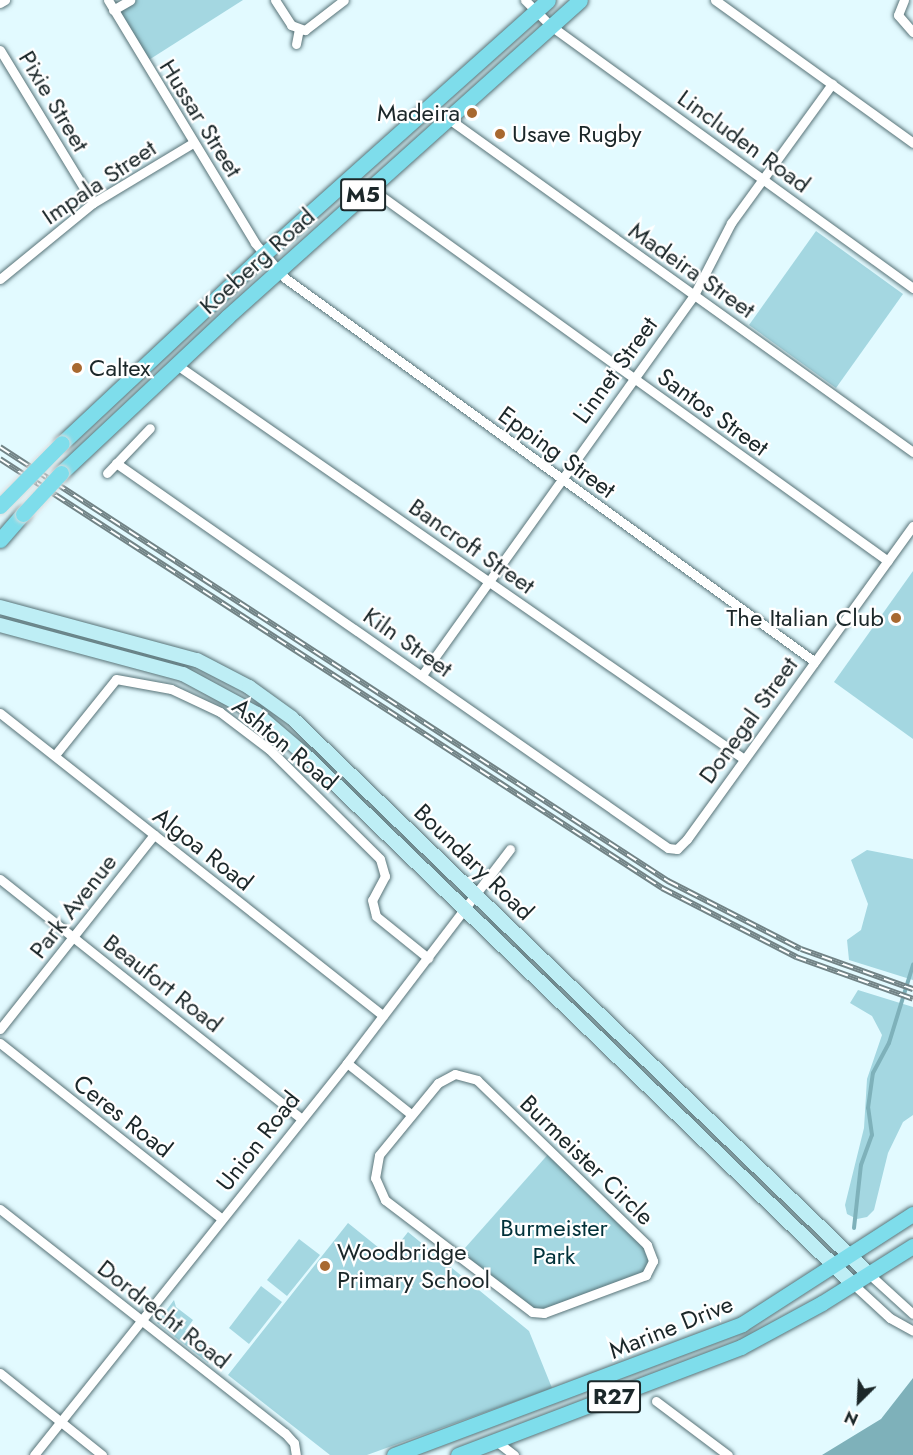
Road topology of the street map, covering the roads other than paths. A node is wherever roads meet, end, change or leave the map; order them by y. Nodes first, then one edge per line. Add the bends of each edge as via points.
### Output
1 (5, 0) edge
2 (108, 0) edge
3 (130, 0) edge
4 (275, 0) edge
5 (344, 0) edge
6 (525, 0) edge
7 (548, 0) edge
8 (580, 0) edge
9 (715, 0) edge
10 (904, 0) edge
11 (0, 3) edge
12 (113, 10) junction
13 (535, 12) junction
14 (551, 26) junction
15 (299, 29) junction
16 (913, 32) edge
17 (296, 44) dead end
18 (0, 50) edge
19 (832, 84) junction
20 (449, 119) junction
21 (193, 143) junction
22 (913, 143) edge
23 (763, 180) junction
24 (370, 189) junction
25 (93, 203) junction
26 (263, 255) junction
27 (278, 272) junction
28 (2, 274) edge
29 (913, 288) edge
30 (694, 295) junction
31 (177, 365) junction
32 (633, 379) junction
33 (150, 428) dead end
34 (913, 452) edge
35 (116, 464) junction
36 (107, 473) dead end
37 (560, 479) junction
38 (0, 506) edge
39 (913, 526) edge
40 (0, 540) edge
41 (888, 561) junction
42 (488, 582) junction
43 (0, 607) edge
44 (0, 625) edge
45 (815, 662) junction
46 (422, 675) junction
47 (0, 713) edge
48 (55, 755) junction
49 (744, 759) junction
50 (154, 835) junction
51 (510, 849) dead end
52 (677, 849) joint
53 (0, 879) edge
54 (477, 897) junction
55 (466, 911) junction
56 (74, 938) junction
57 (428, 958) junction
58 (383, 1016) junction
59 (0, 1029) edge
60 (0, 1043) edge
61 (347, 1063) junction
62 (411, 1114) junction
63 (301, 1118) junction
64 (0, 1209) edge
65 (913, 1214) edge
66 (222, 1219) junction
67 (913, 1246) edge
68 (852, 1256) junction
69 (835, 1267) junction
70 (869, 1274) junction
71 (853, 1284) junction
72 (913, 1314) edge
73 (141, 1321) junction
74 (913, 1330) edge
75 (0, 1373) edge
76 (656, 1401) dead end
77 (61, 1421) junction
78 (496, 1441) junction
79 (34, 1455) edge
80 (102, 1455) edge
81 (296, 1455) edge
82 (394, 1455) edge
83 (458, 1455) edge
84 (514, 1455) edge
85 (728, 1455) edge

1 - 11 street
2 - 12 street, Hussar Street
3 - 12 street
4 - 15 street via 289,22
5 - 15 street via 312,28
6 - 13 street, Lincluden Road
7 - 13 main road, Koeberg Road / M5
8 - 14 main road, Koeberg Road / M5
9 - 19 street
10 - 16 street via 898,15
12 - 21 street, Hussar Street
13 - 14 street, Lincluden Road
13 - 26 main road, Koeberg Road / M5
14 - 20 main road, Koeberg Road / M5
14 - 23 street, Lincluden Road
15 - 17 street
18 - 25 street, Pixie Street
19 - 22 street
19 - 23 street, Linnet Street
20 - 24 main road, Koeberg Road / M5
20 - 30 street, Madeira Street
21 - 25 street, Impala Street
21 - 26 street, Hussar Street
23 - 29 street, Lincluden Road
23 - 30 street, Linnet Street via 731,223
24 - 27 main road, Koeberg Road / M5
24 - 32 street, Santos Street
25 - 28 street, Impala Street
26 - 27 street, Hussar Street
26 - 38 main road, Koeberg Road / M5, bridge
27 - 31 main road, Koeberg Road / M5
27 - 37 street, Epping Street
30 - 32 street, Linnet Street
30 - 34 street, Madeira Street
31 - 40 main road, Koeberg Road / M5, bridge via 81,454
31 - 42 street, Bancroft Street
32 - 37 street, Linnet Street
32 - 41 street, Santos Street
33 - 35 street
35 - 36 street
35 - 46 street, Kiln Street
37 - 42 street, Linnet Street
37 - 45 street, Epping Street
39 - 41 street, Donegal Street
41 - 45 street, Donegal Street
42 - 46 street, Linnet Street
42 - 49 street, Bancroft Street
43 - 54 main road, Boundary Road via 170,651 249,687 292,718
44 - 55 main road, Boundary Road via 167,668 237,701 304,754
45 - 49 street, Donegal Street
46 - 52 street, Kiln Street via 655,840
47 - 48 street, Algoa Road
48 - 50 street, Algoa Road
48 - 57 street, Ashton Road via 116,679 171,689 220,712 269,749 380,858 385,876 372,900 376,916
49 - 52 street, Donegal Street
50 - 56 street, Park Avenue
50 - 58 street, Algoa Road
51 - 54 street, Union Road
53 - 56 street, Beaufort Road
54 - 55 street, Union Road
54 - 68 main road, Boundary Road
55 - 57 street, Union Road
55 - 69 main road, Boundary Road
56 - 59 street, Park Avenue
56 - 63 street, Beaufort Road
57 - 58 street, Union Road
58 - 61 street, Union Road
60 - 66 street, Ceres Road
61 - 62 street
61 - 63 street, Union Road
62 - 62 street, Burmeister Circle via 379,1155 375,1166 378,1189 385,1200 520,1307 544,1313 641,1278 650,1271 653,1261 647,1245 477,1080 456,1074 447,1076
63 - 66 street, Union Road
64 - 73 street, Dordrecht Road
65 - 68 main road, Marine Drive / R27
66 - 73 street, Union Road
67 - 70 main road, Marine Drive / R27
68 - 69 main road, Marine Drive / R27
68 - 70 main road, Boundary Road
69 - 71 main road, Boundary Road
69 - 82 main road, Marine Drive / R27 via 742,1324
70 - 71 main road, Marine Drive / R27
70 - 72 street
71 - 74 street via 890,1318
71 - 78 main road, Marine Drive / R27 via 724,1355
73 - 77 street, Union Road
73 - 81 street, Dordrecht Road via 285,1433 294,1443
75 - 77 street
76 - 85 street
77 - 79 street, Union Road
77 - 80 street
78 - 83 main road, Marine Drive / R27
78 - 84 street

